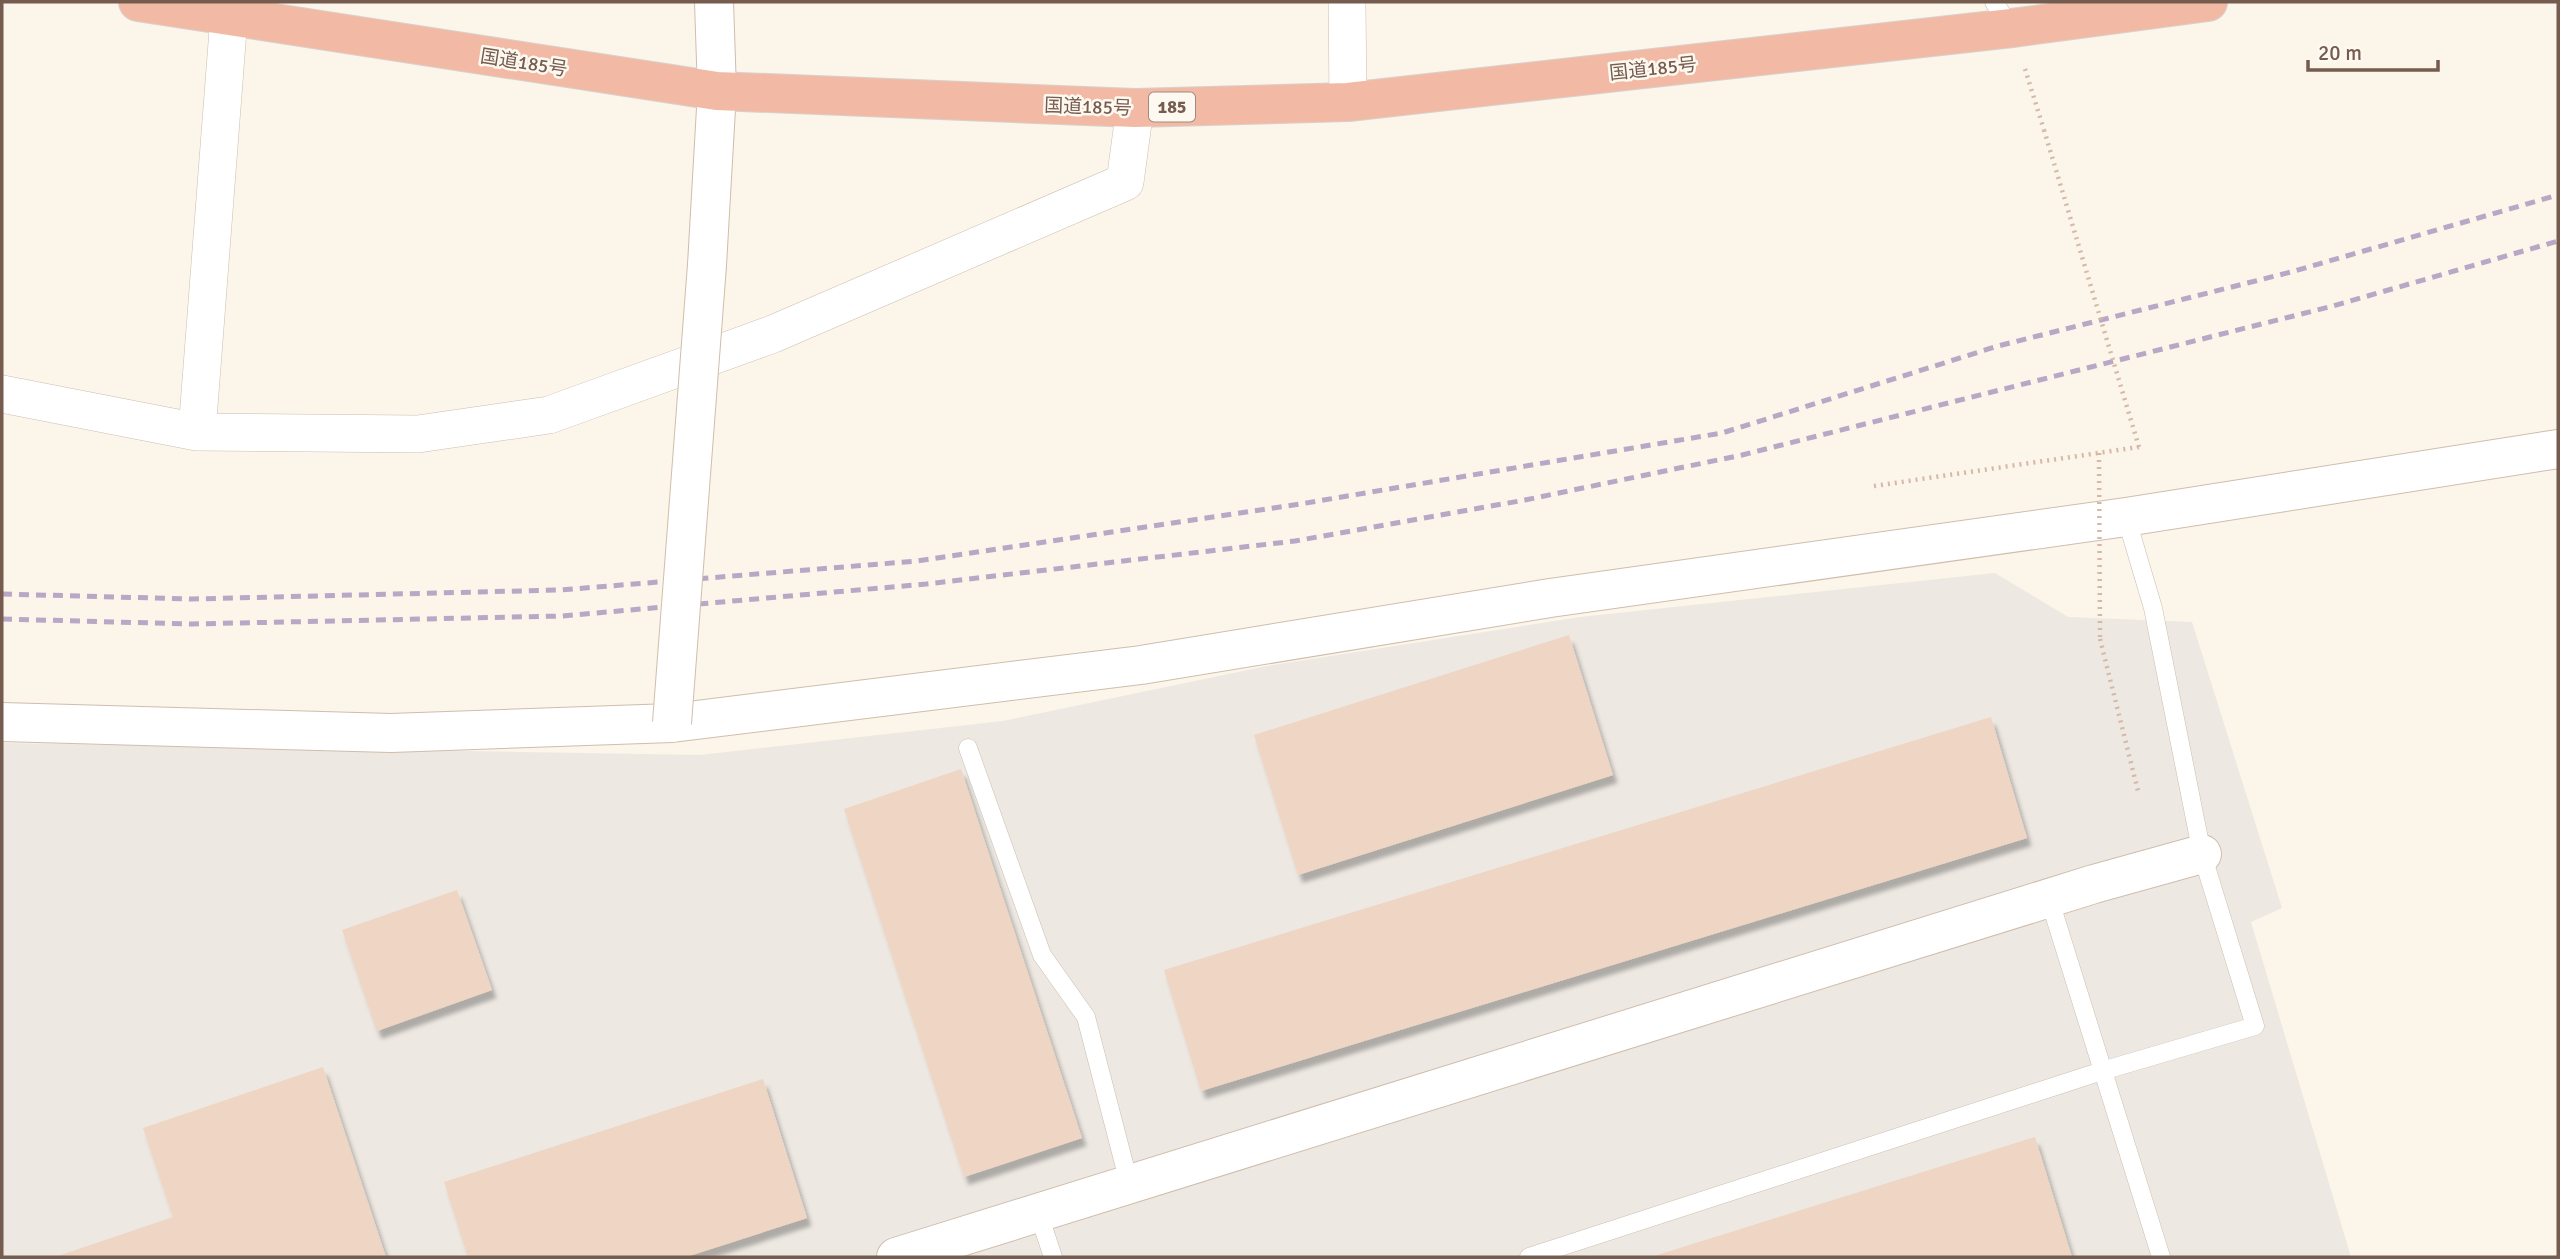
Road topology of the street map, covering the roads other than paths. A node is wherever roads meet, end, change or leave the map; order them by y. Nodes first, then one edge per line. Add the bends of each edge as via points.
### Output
1 (138, 2) edge
2 (714, 2) edge
3 (1347, 2) edge
4 (2208, 2) edge
5 (2003, 15) edge
6 (229, 18) junction
7 (717, 92) junction
8 (1348, 102) junction
9 (1135, 108) junction
10 (2, 394) edge
11 (197, 432) junction
12 (2558, 449) edge
13 (2126, 517) junction
14 (2, 722) edge
15 (672, 723) junction
16 (968, 748) dead end
17 (2202, 854) junction
18 (2049, 898) junction
19 (2102, 1071) junction
20 (1129, 1183) junction
21 (1038, 1212) junction
22 (896, 1257) edge
23 (1053, 1257) edge
24 (1528, 1257) edge
25 (2161, 1257) edge

1 - 6 highway, 国道185号 / 185
2 - 7 street
3 - 8 street
4 - 5 highway, 国道185号 / 185
5 - 8 highway, 国道185号 / 185
6 - 7 highway, 国道185号 / 185
6 - 11 street
7 - 9 highway, 国道185号 / 185
7 - 15 street, bridge
8 - 9 highway, 国道185号 / 185
9 - 11 street via 1125,182 773,334 549,415 418,434
10 - 11 street
12 - 13 street
13 - 15 street via 1550,598 1029,680
13 - 17 lane via 2152,608
14 - 15 street via 391,733
16 - 20 lane via 1042,955 1086,1017
17 - 18 street
17 - 19 lane via 2255,1026
18 - 19 lane
18 - 20 street
19 - 24 lane
19 - 25 lane
20 - 21 street
21 - 22 street
21 - 23 lane

